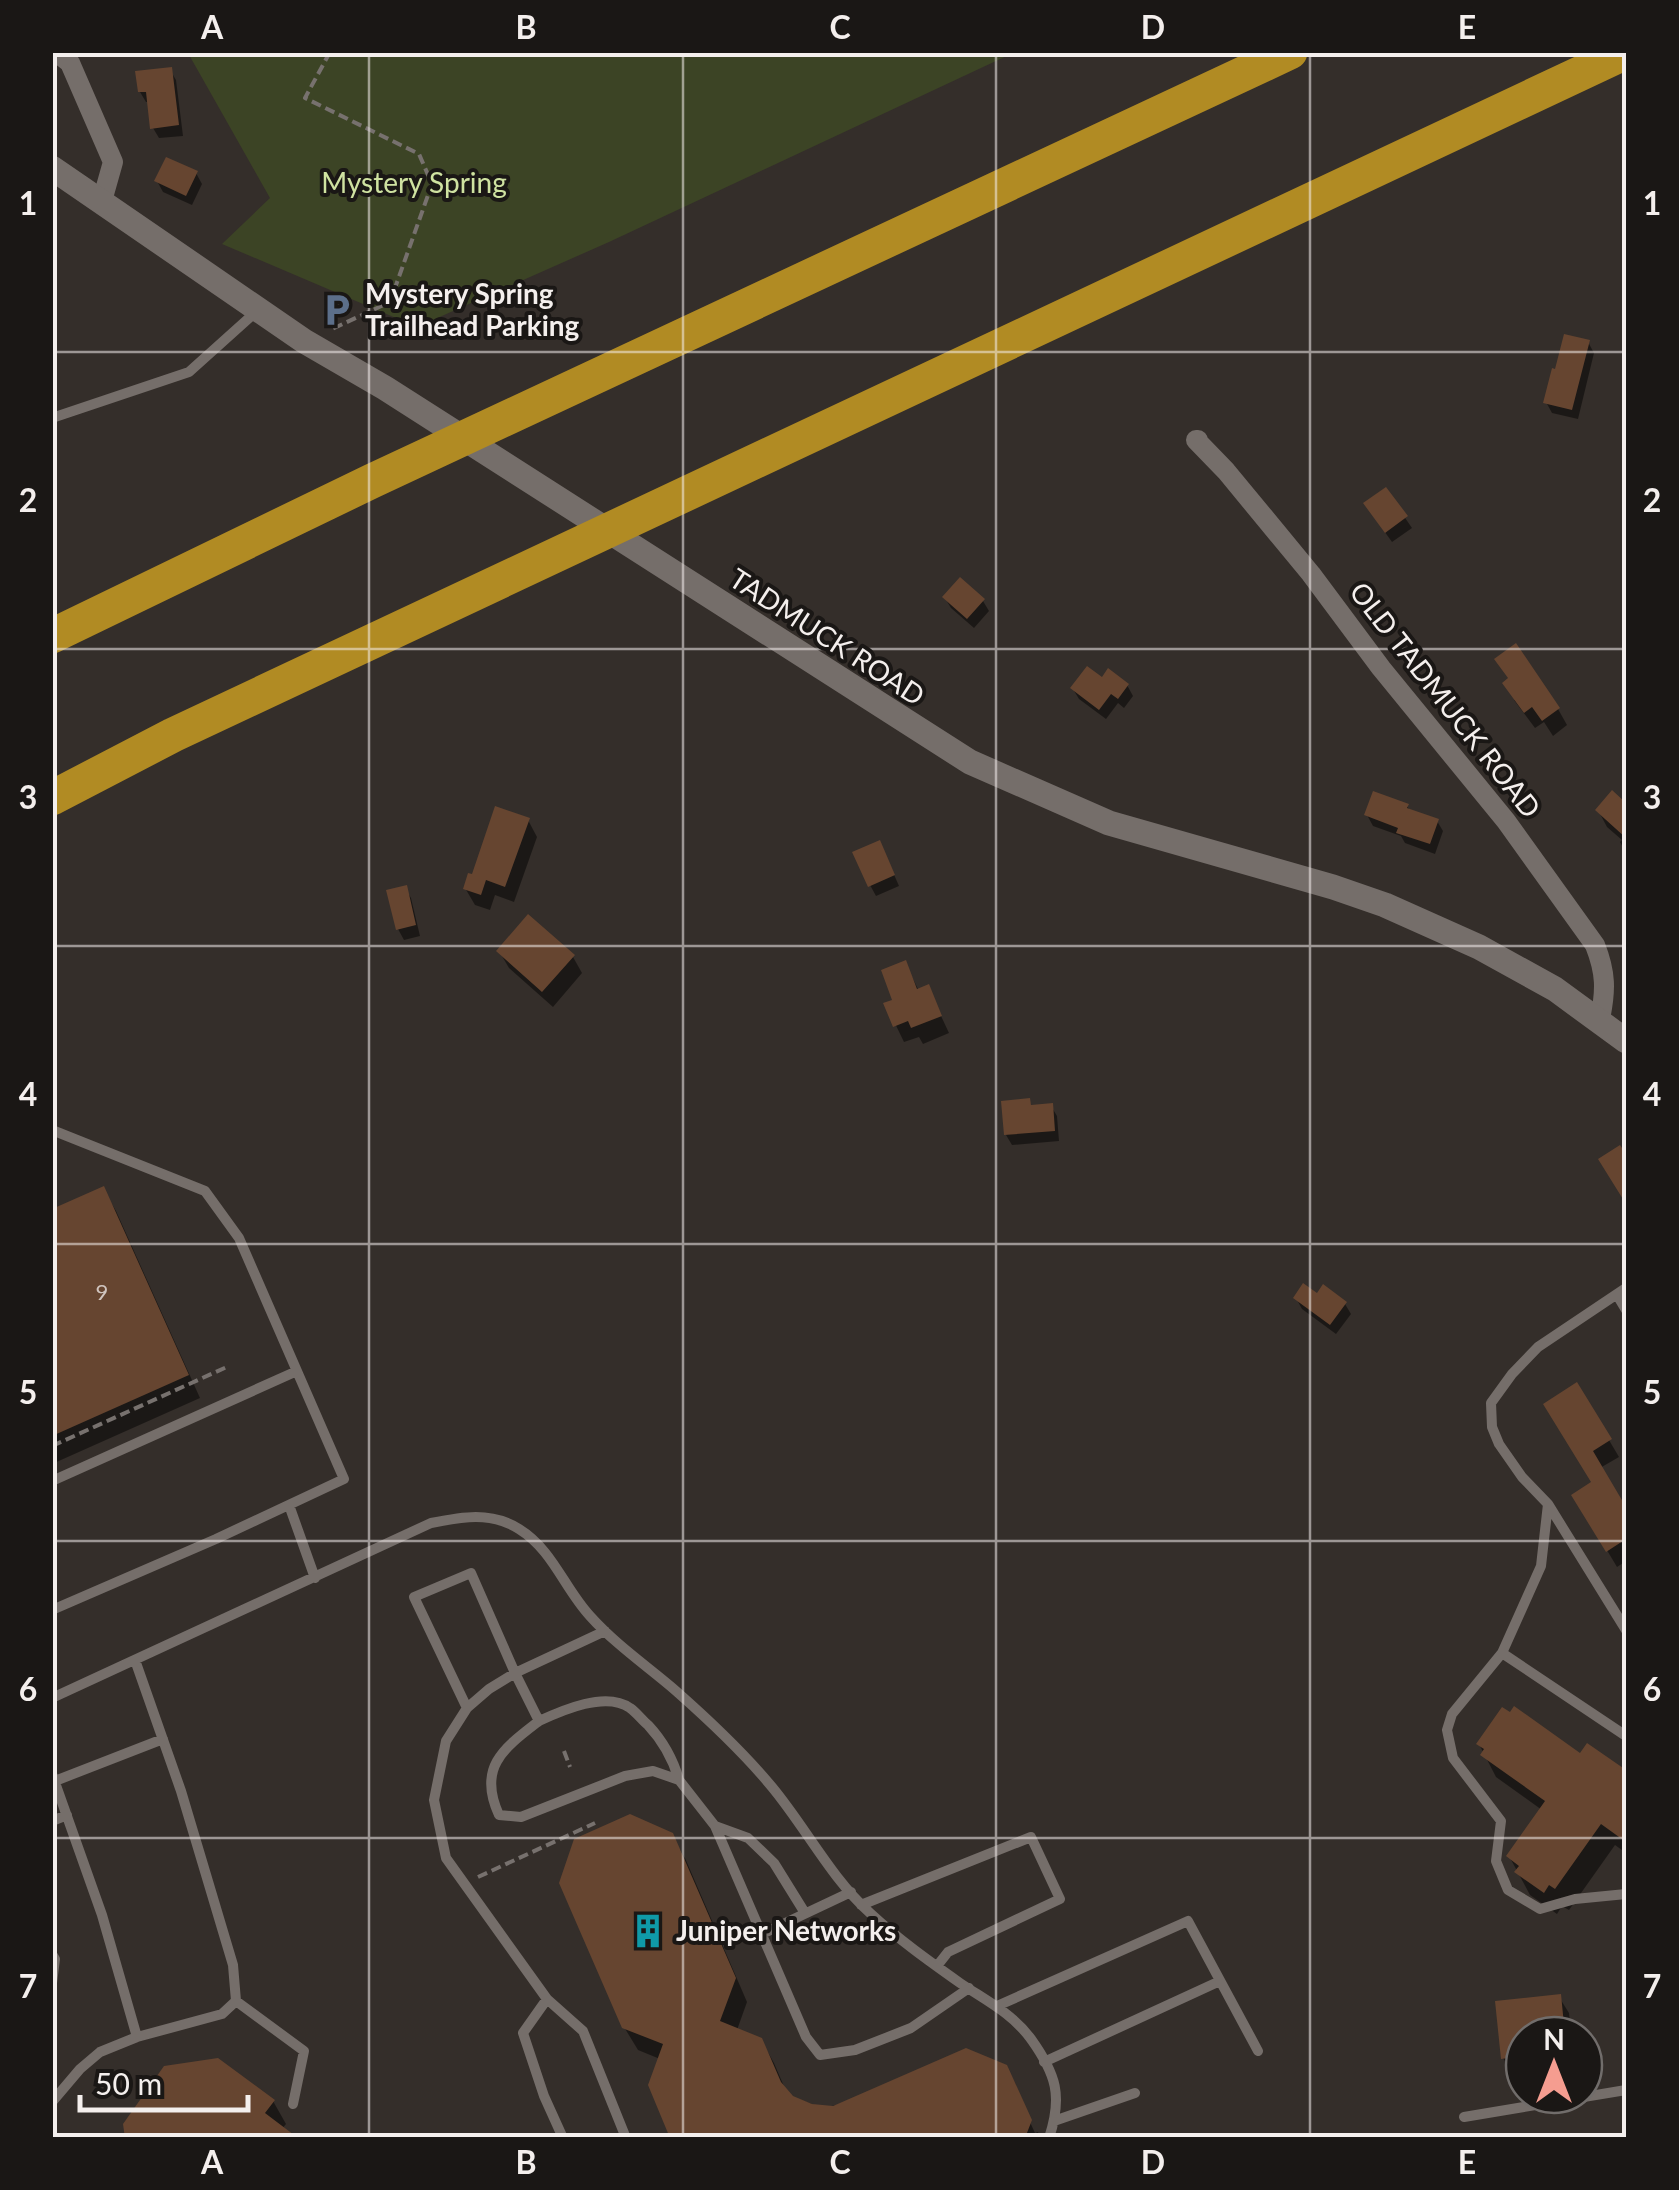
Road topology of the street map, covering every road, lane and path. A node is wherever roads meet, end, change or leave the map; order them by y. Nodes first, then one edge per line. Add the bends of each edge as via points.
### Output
1 (56, 52) edge
2 (330, 52) edge
3 (1290, 52) edge
4 (1626, 52) edge
5 (52, 168) edge
6 (102, 202) junction
7 (259, 310) junction
8 (304, 342) junction
9 (52, 418) edge
10 (1198, 440) dead end
11 (52, 636) edge
12 (52, 798) edge
13 (1600, 1020) junction
14 (1626, 1040) edge
15 (52, 1130) edge
16 (1622, 1291) edge
17 (1626, 1310) edge
18 (229, 1366) dead end
19 (297, 1371) junction
20 (52, 1446) edge
21 (52, 1481) edge
22 (1548, 1504) junction
23 (289, 1505) junction
24 (315, 1578) junction
25 (52, 1610) edge
26 (1626, 1630) edge
27 (605, 1631) junction
28 (1502, 1653) junction
29 (135, 1660) junction
30 (515, 1673) junction
31 (52, 1698) edge
32 (466, 1708) junction
33 (539, 1721) junction
34 (1626, 1736) edge
35 (163, 1739) junction
36 (564, 1752) dead end
37 (570, 1767) dead end
38 (54, 1778) edge
39 (679, 1780) junction
40 (67, 1815) junction
41 (52, 1821) edge
42 (595, 1823) dead end
43 (714, 1826) junction
44 (465, 1884) junction
45 (851, 1892) junction
46 (1626, 1894) edge
47 (861, 1904) junction
48 (805, 1914) junction
49 (762, 1934) junction
50 (52, 1954) edge
51 (936, 1966) junction
52 (1220, 1981) junction
53 (52, 1983) edge
54 (969, 1988) junction
55 (547, 1999) junction
56 (236, 2001) junction
57 (997, 2006) junction
58 (138, 2037) junction
59 (1258, 2051) dead end
60 (1044, 2062) junction
61 (1626, 2090) edge
62 (1135, 2092) dead end
63 (52, 2102) edge
64 (294, 2104) dead end
65 (1464, 2117) dead end
66 (1054, 2121) junction
67 (563, 2138) edge
68 (626, 2138) edge
69 (1049, 2138) edge

1 - 6 street via 70,62 113,162
2 - 8 path via 305,98 419,154 432,184 390,302
3 - 11 highway
4 - 12 highway via 173,735
5 - 6 street, TADMUCK ROAD
6 - 7 street, TADMUCK ROAD
7 - 8 street, TADMUCK ROAD
7 - 9 lane via 190,372
8 - 13 street, TADMUCK ROAD via 970,762 1109,823 1385,905 1556,988
10 - 13 street, OLD TADMUCK ROAD via 1506,821 1594,945 1604,967
13 - 14 street, TADMUCK ROAD
15 - 19 lane via 206,1191 239,1238
16 - 17 lane
16 - 22 lane via 1538,1347 1490,1403 1498,1444
18 - 20 path
19 - 21 lane
19 - 23 lane via 344,1479
22 - 26 lane
22 - 28 lane via 1542,1566
23 - 24 lane
23 - 25 lane
24 - 27 lane via 431,1523 491,1517 544,1549
24 - 29 lane
27 - 30 lane
27 - 45 lane via 761,1776
28 - 34 lane
28 - 46 lane via 1452,1714 1447,1730 1453,1758 1501,1821 1496,1860 1508,1890 1540,1909
29 - 31 lane
29 - 35 lane
30 - 32 lane
30 - 32 lane via 471,1573 414,1597
30 - 33 lane
32 - 44 lane via 446,1741 434,1800 446,1858
33 - 39 lane via 600,1701 628,1705 652,1729
33 - 39 lane via 505,1748 492,1774 490,1796 499,1815 521,1817 625,1776 654,1771
35 - 38 lane
35 - 56 lane via 233,1965
36 - 37 path
38 - 40 lane
39 - 43 lane
40 - 41 lane
40 - 58 lane
42 - 44 path
43 - 48 lane via 762,1850
43 - 49 lane
44 - 55 lane
45 - 47 lane
45 - 48 lane
47 - 51 lane
47 - 51 lane via 1031,1837 1060,1899 948,1952
48 - 49 lane
49 - 54 lane via 820,2055 911,2028
50 - 53 lane
51 - 54 lane
52 - 57 lane via 1188,1920
52 - 59 lane
52 - 60 lane
54 - 57 lane
55 - 67 lane via 523,2033
55 - 68 lane via 583,2031
56 - 58 lane via 222,2014
56 - 64 lane via 304,2051
57 - 60 lane
58 - 63 lane via 100,2052
60 - 66 lane via 1057,2088
61 - 65 lane
62 - 66 lane
66 - 69 lane

